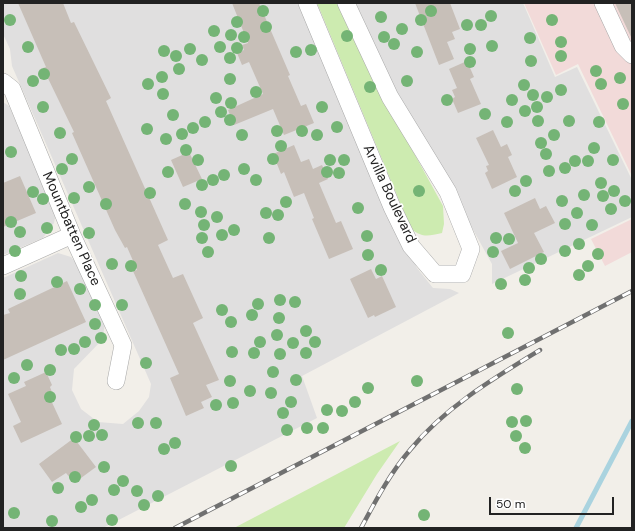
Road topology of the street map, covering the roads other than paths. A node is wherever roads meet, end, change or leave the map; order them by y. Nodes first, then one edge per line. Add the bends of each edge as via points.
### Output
1 (307, 3) edge
2 (346, 3) edge
3 (603, 3) edge
4 (632, 55) edge
5 (3, 82) edge
6 (72, 235) junction
7 (3, 266) edge
8 (116, 381) dead end

1 - 2 street, Arvilla Boulevard via 392,207 411,246 435,274 462,274 471,249 448,192 390,97
3 - 4 street via 623,46
5 - 6 street, Mountbatten Place via 12,89
6 - 7 street
6 - 8 street, Mountbatten Place via 122,344

